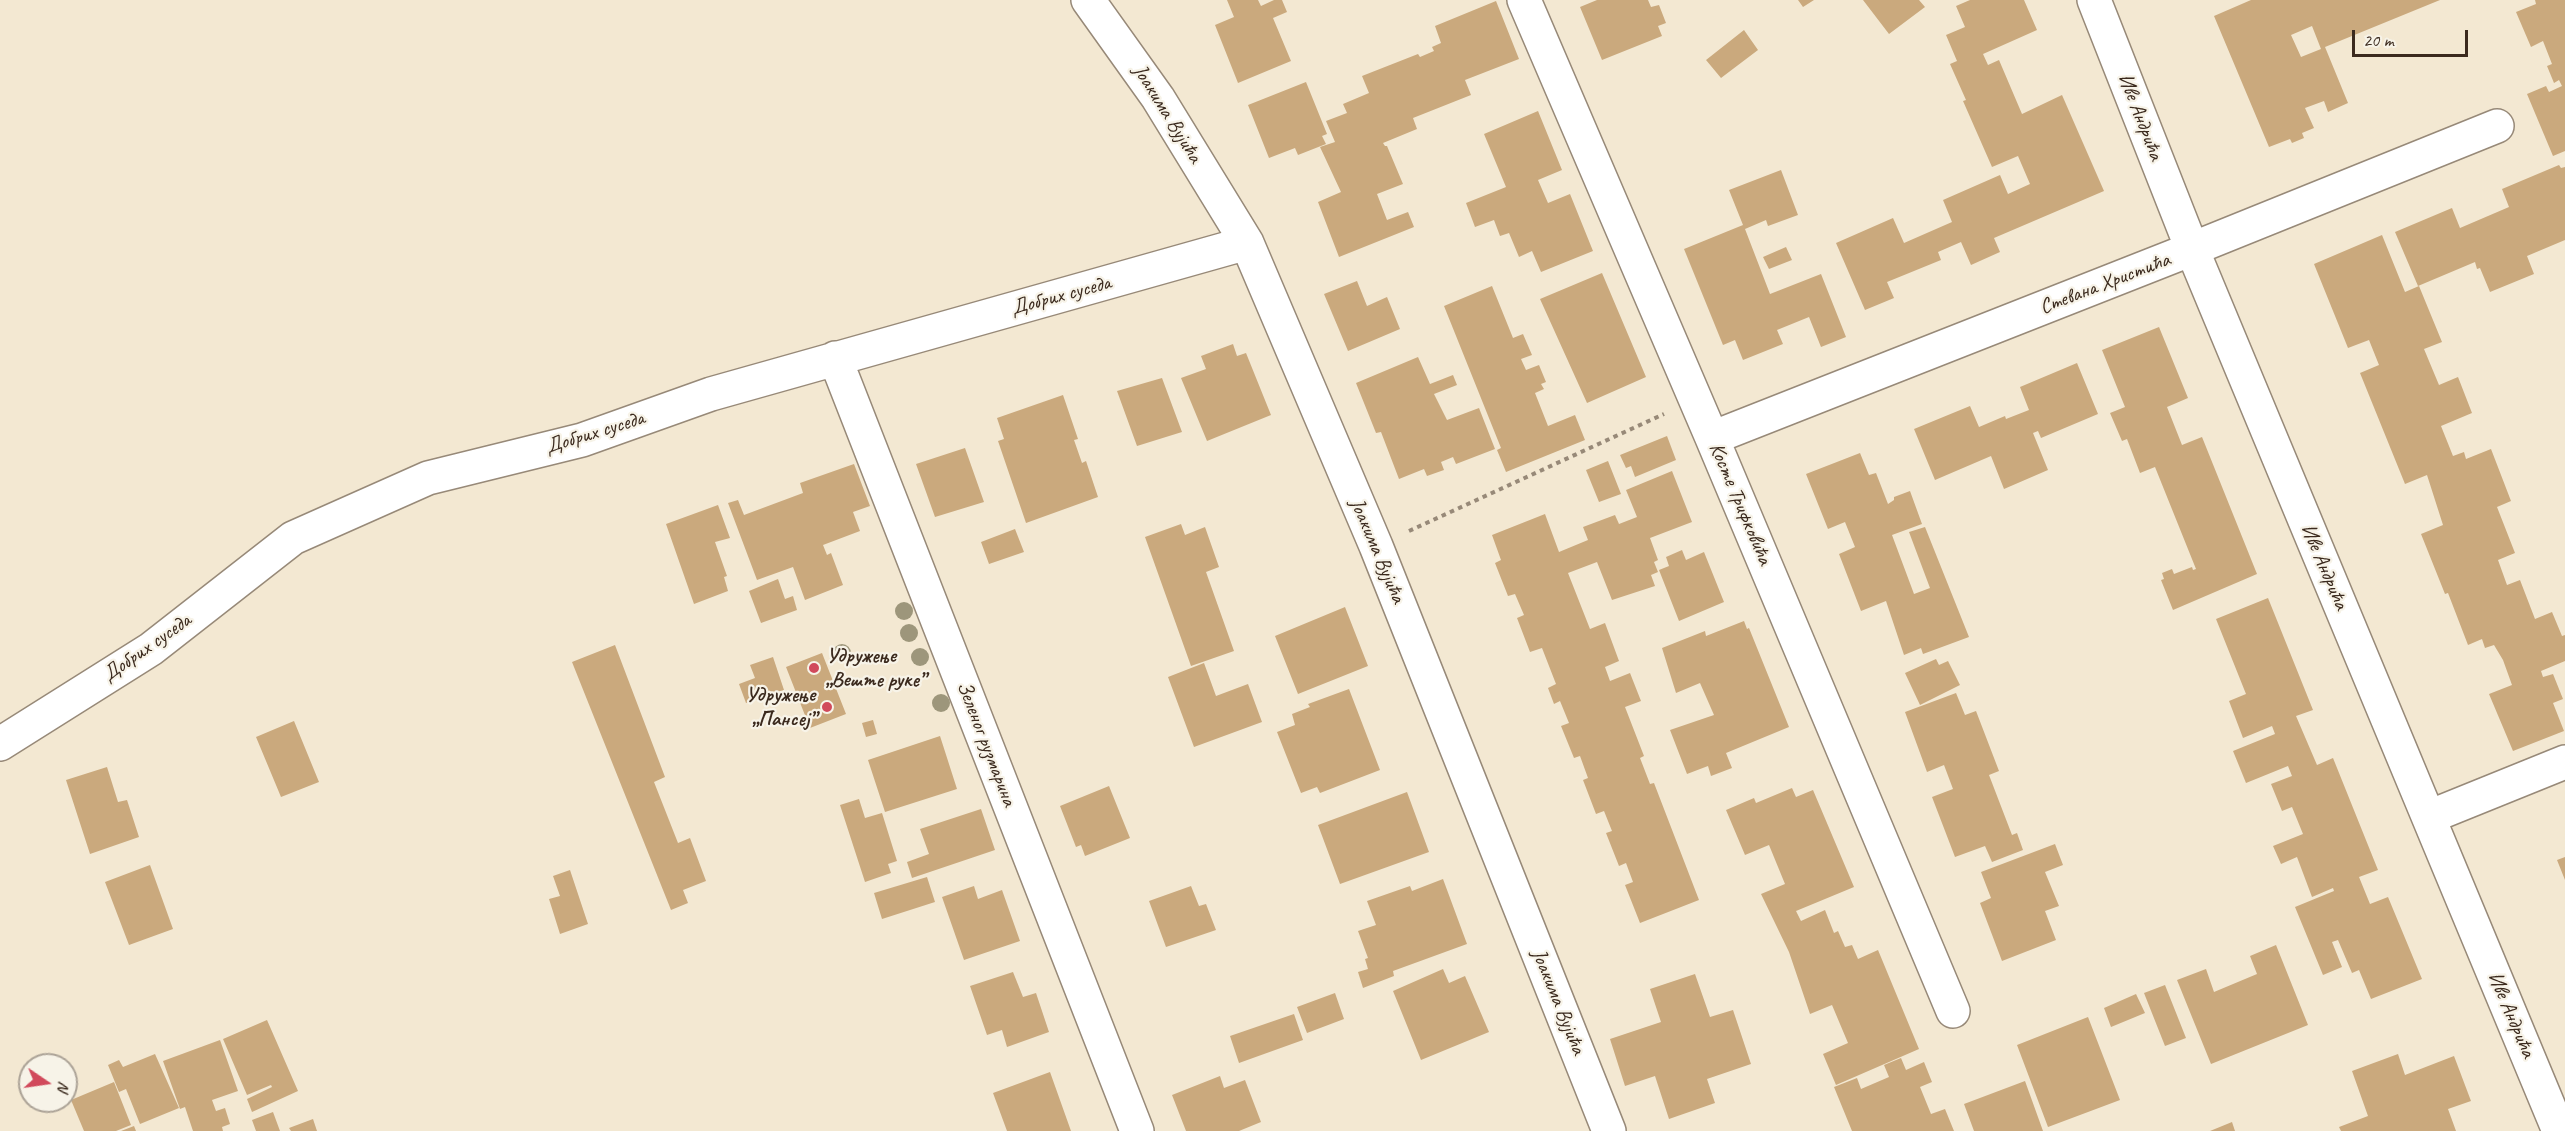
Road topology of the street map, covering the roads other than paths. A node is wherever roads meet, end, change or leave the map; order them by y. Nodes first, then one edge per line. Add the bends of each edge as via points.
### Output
1 (1088, 0) edge
2 (1524, 0) edge
3 (2094, 0) edge
4 (2497, 126) dead end
5 (1247, 243) junction
6 (2192, 249) junction
7 (835, 358) junction
8 (1712, 438) junction
9 (0, 744) edge
10 (2565, 762) edge
11 (2429, 817) junction
12 (1953, 1011) dead end
13 (1137, 1131) edge
14 (1610, 1131) edge
15 (2559, 1131) edge

1 - 5 street, Јоакима Вујића via 1158,98
2 - 8 street, Косте Трифковића
3 - 6 street, Иве Андрића
4 - 6 street, Стевана Христића
5 - 7 street, Добрих суседа
5 - 14 street, Јоакима Вујића via 1376,546
6 - 8 street, Стевана Христића
6 - 11 street, Иве Андрића
7 - 9 street, Добрих суседа via 711,394 582,440 428,478 293,538 151,649
7 - 13 street, Зеленог рузмарина
8 - 12 street, Косте Трифковића
10 - 11 street
11 - 15 street, Иве Андрића

